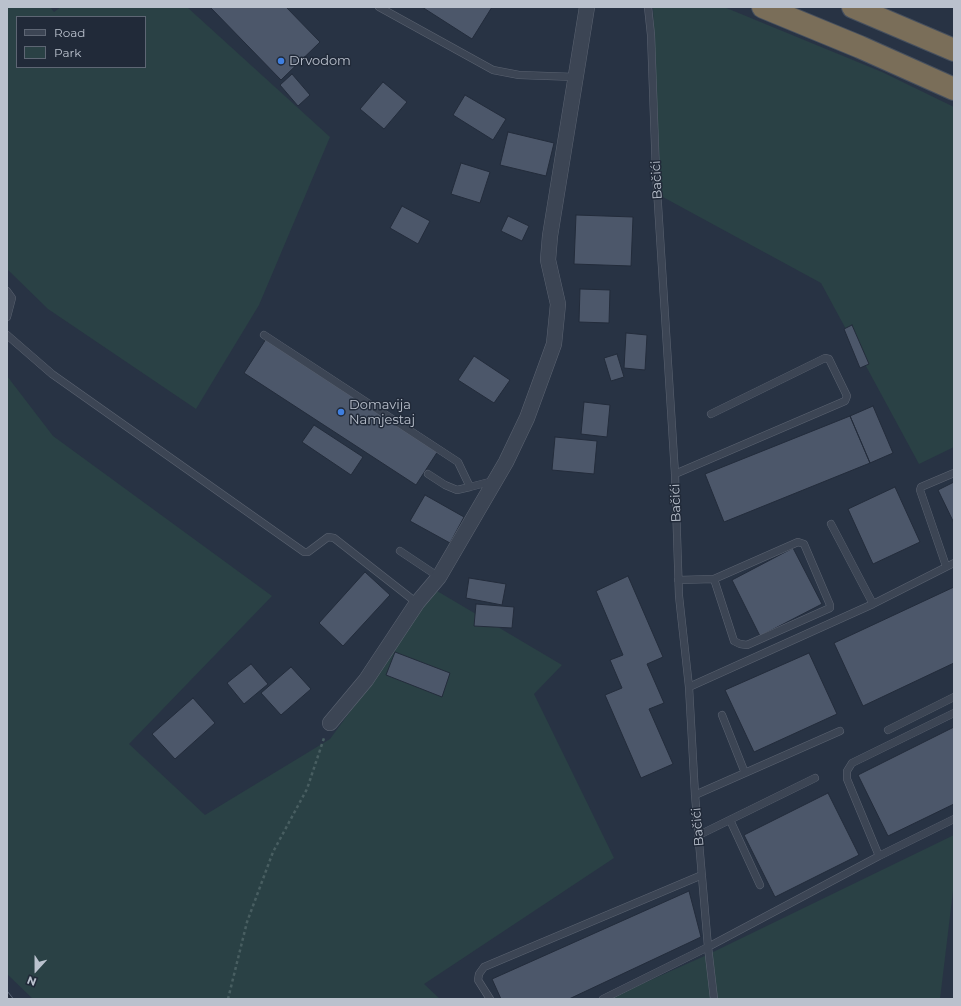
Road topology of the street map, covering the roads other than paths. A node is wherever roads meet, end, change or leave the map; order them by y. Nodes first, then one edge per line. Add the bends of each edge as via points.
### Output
1 (379, 7) edge
2 (588, 7) edge
3 (648, 7) edge
4 (763, 7) edge
5 (853, 7) edge
6 (890, 7) edge
7 (954, 36) edge
8 (954, 50) edge
9 (577, 77) junction
10 (954, 89) edge
11 (7, 291) edge
12 (7, 317) edge
13 (7, 335) edge
14 (264, 335) dead end
15 (711, 414) dead end
16 (954, 473) edge
17 (428, 474) dead end
18 (675, 474) junction
19 (495, 481) junction
20 (470, 487) junction
21 (831, 524) dead end
22 (400, 551) dead end
23 (954, 563) edge
24 (946, 566) junction
25 (438, 576) junction
26 (714, 578) junction
27 (678, 580) junction
28 (417, 603) junction
29 (873, 604) junction
30 (689, 687) junction
31 (954, 697) edge
32 (954, 713) edge
33 (722, 715) dead end
34 (330, 723) road end
35 (888, 730) dead end
36 (840, 731) dead end
37 (745, 773) junction
38 (815, 778) dead end
39 (695, 795) junction
40 (954, 819) edge
41 (730, 820) junction
42 (699, 835) junction
43 (879, 856) junction
44 (702, 875) junction
45 (760, 885) dead end
46 (708, 947) junction
47 (490, 999) edge
48 (603, 999) edge
49 (714, 999) edge

1 - 9 lane via 493,70 519,75
2 - 9 street
3 - 18 lane, Bačići
4 - 10 highway
5 - 8 highway
6 - 7 highway
9 - 19 street via 550,236 548,260 558,304 554,344 527,418
11 - 12 lane via 12,298
13 - 28 lane via 52,374 304,552 308,552 328,537 334,538
14 - 20 lane via 458,462
15 - 18 lane via 825,358 829,359 847,396 845,401
16 - 24 lane via 921,487 920,490
17 - 20 lane via 458,490
18 - 27 lane, Bačići
19 - 20 lane
19 - 25 street
21 - 29 lane
22 - 25 lane
23 - 24 lane
24 - 29 lane
25 - 28 street
26 - 26 lane via 798,542 804,544 830,608 747,645 740,644 734,640
26 - 27 lane
27 - 30 lane, Bačići
28 - 34 street via 366,680
29 - 30 lane
30 - 39 lane, Bačići
31 - 35 lane
32 - 43 lane via 852,763 847,771 846,779
33 - 37 lane
36 - 37 lane
37 - 39 lane
38 - 41 lane
39 - 42 lane, Bačići
40 - 43 lane
41 - 42 lane
41 - 45 lane
42 - 44 lane, Bačići
43 - 46 lane
44 - 46 lane, Bačići
44 - 47 lane via 484,967 478,980
46 - 48 lane
46 - 49 lane, Bačići

